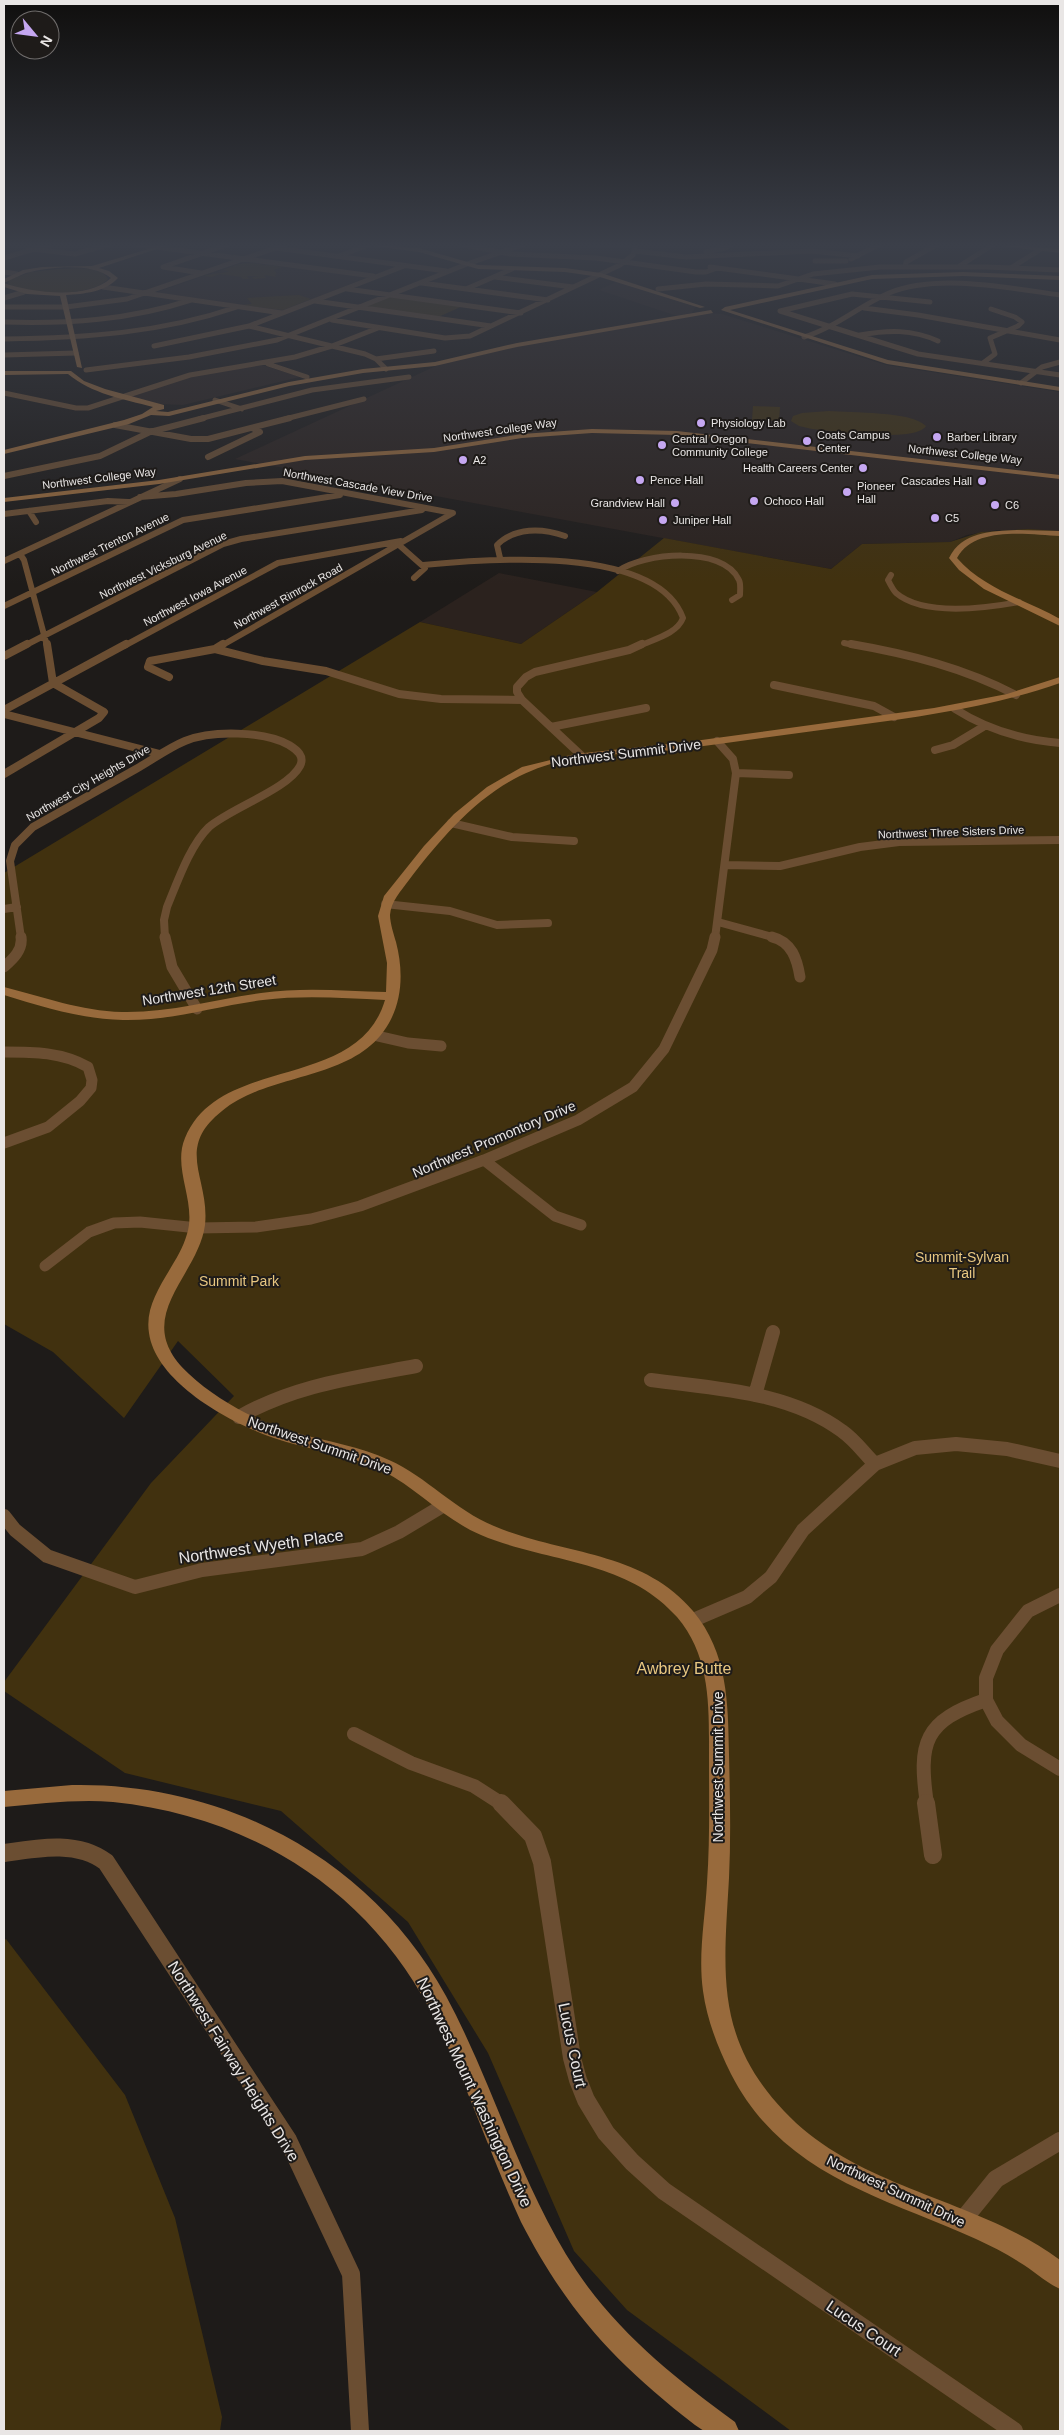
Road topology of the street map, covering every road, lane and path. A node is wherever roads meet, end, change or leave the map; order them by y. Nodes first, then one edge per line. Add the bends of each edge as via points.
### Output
1 (75, 358) edge
2 (79, 358) edge
3 (195, 358) edge
4 (288, 358) edge
5 (373, 358) edge
6 (390, 358) edge
7 (462, 358) edge
8 (875, 358) edge
9 (941, 358) edge
10 (990, 358) edge
11 (376, 359) junction
12 (1060, 362) edge
13 (267, 363) junction
14 (982, 364) junction
15 (385, 368) junction
16 (83, 369) junction
17 (68, 371) junction
18 (4, 372) edge
19 (1036, 372) junction
20 (1060, 375) edge
21 (307, 377) junction
22 (409, 377) dead end
23 (87, 383) junction
24 (1021, 383) junction
25 (1060, 389) edge
26 (4, 393) edge
27 (122, 397) junction
28 (364, 399) dead end
29 (134, 400) junction
30 (217, 401) junction
31 (242, 409) junction
32 (151, 411) junction
33 (160, 411) junction
34 (118, 426) junction
35 (252, 428) junction
36 (150, 432) junction
37 (4, 452) edge
38 (208, 457) dead end
39 (4, 476) edge
40 (1060, 477) edge
41 (180, 479) junction
42 (349, 494) junction
43 (140, 497) junction
44 (4, 500) edge
45 (130, 502) junction
46 (431, 508) junction
47 (29, 511) junction
48 (453, 513) joint
49 (4, 514) edge
50 (36, 522) dead end
51 (1060, 534) edge
52 (565, 536) dead end
53 (409, 540) junction
54 (399, 545) junction
55 (4, 552) edge
56 (18, 554) junction
57 (500, 558) junction
58 (4, 561) edge
59 (423, 565) junction
60 (618, 570) junction
61 (891, 575) dead end
62 (414, 578) dead end
63 (32, 593) junction
64 (732, 600) dead end
65 (1019, 602) junction
66 (4, 606) edge
67 (1060, 623) edge
68 (45, 635) junction
69 (844, 643) dead end
70 (215, 650) junction
71 (4, 656) edge
72 (169, 677) dead end
73 (1060, 680) edge
74 (53, 683) junction
75 (774, 685) dead end
76 (1016, 695) junction
77 (522, 700) junction
78 (646, 708) dead end
79 (956, 709) junction
80 (4, 710) edge
81 (4, 714) edge
82 (894, 717) junction
83 (551, 727) junction
84 (983, 727) junction
85 (76, 732) junction
86 (717, 741) junction
87 (1060, 743) edge
88 (935, 750) dead end
89 (160, 754) junction
90 (584, 757) junction
91 (736, 773) junction
92 (4, 774) edge
93 (789, 775) dead end
94 (451, 823) junction
95 (1060, 840) edge
96 (574, 841) dead end
97 (7, 865) edge
98 (725, 865) junction
99 (385, 904) junction
100 (17, 907) junction
101 (4, 909) edge
102 (548, 922) dead end
103 (718, 922) junction
104 (4, 967) edge
105 (800, 977) dead end
106 (4, 991) edge
107 (391, 996) junction
108 (197, 1009) junction
109 (373, 1035) junction
110 (441, 1046) dead end
111 (4, 1052) edge
112 (4, 1143) edge
113 (484, 1160) junction
114 (582, 1225) dead end
115 (198, 1228) junction
116 (45, 1266) dead end
117 (773, 1332) dead end
118 (416, 1366) dead end
119 (651, 1380) dead end
120 (755, 1395) junction
121 (239, 1417) junction
122 (1060, 1461) edge
123 (875, 1464) junction
124 (444, 1505) junction
125 (4, 1516) edge
126 (1060, 1596) edge
127 (691, 1621) junction
128 (986, 1700) junction
129 (354, 1734) dead end
130 (1060, 1769) edge
131 (4, 1799) edge
132 (4, 1853) edge
133 (933, 1855) dead end
134 (1060, 2141) edge
135 (962, 2221) junction
136 (1060, 2276) edge
137 (360, 2431) edge
138 (726, 2431) edge
139 (1014, 2431) edge

1 - 17 street
2 - 16 street via 78,364
3 - 16 street
4 - 13 street
5 - 11 street
6 - 11 street
7 - 15 street via 435,364
8 - 24 street via 901,365
9 - 14 street
10 - 14 street
11 - 15 street
12 - 19 street via 1048,364
13 - 21 street
13 - 27 street via 188,373
14 - 19 street
15 - 21 street
15 - 30 street via 289,384
16 - 17 street
16 - 23 street via 82,375
17 - 18 street
17 - 23 street
19 - 20 street
19 - 24 street
21 - 30 street
22 - 31 street via 326,387
23 - 27 street
24 - 25 street
26 - 27 street via 79,408 94,407
27 - 29 street
28 - 35 street
29 - 32 street
29 - 33 street
30 - 31 street
30 - 33 street via 176,409 173,414
31 - 36 street
32 - 33 street
32 - 34 street
33 - 34 street
34 - 36 street
34 - 37 street
35 - 36 street via 197,439
35 - 38 street via 258,430 258,434
36 - 39 street via 100,456
40 - 41 street, Northwest College Way via 677,433 607,430 522,436 434,450 306,458
41 - 43 street
41 - 44 street, Northwest College Way
42 - 43 street, Northwest Cascade View Drive via 268,480
42 - 46 street, Northwest Cascade View Drive
42 - 63 street, Northwest Trenton Avenue via 183,520
43 - 45 street
45 - 47 street via 108,501
45 - 56 street
46 - 48 street, Northwest Cascade View Drive
46 - 68 street, Northwest Vicksburg Avenue via 223,544
47 - 49 street
47 - 50 street
48 - 53 street, Northwest Rimrock Road
51 - 65 street via 1000,533 968,540 955,550 953,558 965,572
52 - 57 street via 540,531 508,536 497,544
53 - 54 street, Northwest Rimrock Road
53 - 74 street, Northwest Iowa Avenue via 278,563
54 - 59 street
54 - 70 street, Northwest Rimrock Road
55 - 56 street
56 - 58 street
56 - 63 street via 24,560
57 - 59 street
57 - 60 street via 554,560
59 - 62 street via 424,571
60 - 64 street via 655,556 714,560 728,566 742,586 740,594
60 - 77 street via 645,578 658,586 679,606 683,622 674,630 629,650 526,676 517,687
61 - 65 street via 888,580 890,587 898,595 933,606 976,609
63 - 66 street, Northwest Trenton Avenue
63 - 68 street
65 - 67 street
68 - 71 street, Northwest Vicksburg Avenue
68 - 74 street
69 - 76 street via 913,655 998,685
70 - 72 street, Northwest Rimrock Road via 150,661 148,667
70 - 77 street via 326,671 399,694 441,699
73 - 76 street, Northwest Summit Drive
74 - 80 street, Northwest Iowa Avenue
74 - 85 street via 104,712 100,718
75 - 82 street via 874,706
76 - 79 street, Northwest Summit Drive
77 - 83 street
78 - 83 street
79 - 82 street, Northwest Summit Drive
79 - 84 street
81 - 85 street
82 - 86 street, Northwest Summit Drive
83 - 90 street
84 - 87 street via 1022,739
84 - 88 street via 952,745
85 - 89 street
85 - 92 street
86 - 90 street, Northwest Summit Drive
86 - 91 street via 733,759
89 - 97 street, Northwest City Heights Drive via 33,826 17,843
89 - 108 street, Northwest City Heights Drive via 186,741 236,734 286,743 302,758 286,780 230,812 201,836 165,914 171,966
90 - 94 street, Northwest Summit Drive via 525,769 493,789
91 - 93 street
91 - 98 street, Northwest Promontory Drive
94 - 96 street via 513,839
94 - 99 street, Northwest Summit Drive via 416,861
95 - 98 street, Northwest Three Sisters Drive via 899,842 780,866
97 - 100 street, Northwest City Heights Drive
98 - 103 street, Northwest Promontory Drive
99 - 102 street via 450,911 498,925
99 - 107 street, Northwest Summit Drive via 384,922 395,970
100 - 101 street
100 - 104 street, Northwest City Heights Drive via 22,942 14,959
103 - 105 street via 780,939 796,955
103 - 113 street, Northwest Promontory Drive via 712,950 701,976 664,1049 633,1087 578,1120
106 - 108 street, Northwest 12th Street via 62,1009 97,1015 142,1016
107 - 108 street, Northwest 12th Street via 295,993
107 - 109 street, Northwest Summit Drive via 382,1024
109 - 110 street
109 - 115 street, Northwest Summit Drive via 359,1047 331,1062 246,1091 206,1117 192,1136 187,1153 199,1208
111 - 112 street via 58,1054 75,1058 88,1067 92,1080 80,1101 48,1127
113 - 114 street via 555,1216
113 - 115 street, Northwest Promontory Drive via 396,1194 311,1219 256,1226
115 - 116 street, Northwest Promontory Drive via 140,1222 114,1223 89,1232
115 - 121 street, Northwest Summit Drive via 159,1301 156,1324 160,1342 174,1370
117 - 120 street
118 - 121 street via 300,1389 265,1402
119 - 120 street
120 - 123 street via 808,1411 842,1431
121 - 124 street, Northwest Summit Drive via 264,1429 383,1464 406,1476
122 - 123 street via 1007,1449 956,1444 915,1448
123 - 127 street via 803,1530 771,1577 747,1597
124 - 125 street, Northwest Wyeth Place via 399,1532 362,1549 202,1570 135,1587 47,1556 15,1530
124 - 127 street, Northwest Summit Drive via 498,1534 617,1566 668,1596
126 - 128 street via 1028,1611 997,1650 986,1678
127 - 135 street, Northwest Summit Drive via 706,1644 717,1681 718,1871 713,1950 715,1992 724,2032 735,2060 753,2091 784,2129 814,2152 844,2170
128 - 130 street via 997,1721 1022,1745
128 - 133 street via 962,1706 942,1720 923,1748 922,1767
129 - 139 street, Lucus Court via 410,1763 474,1786 500,1802 533,1836 542,1862 579,2087 618,2149 664,2191
131 - 138 street, Northwest Mount Washington Drive via 112,1794 202,1811 252,1829 300,1854 344,1884 382,1921 428,1987 459,2049 498,2146 541,2236 569,2281 606,2328 644,2365 703,2416
132 - 137 street, Northwest Fairway Heights Drive via 67,1849 88,1852 104,1861 288,2140 351,2274
134 - 135 street via 996,2179
135 - 136 street, Northwest Summit Drive via 1014,2244

